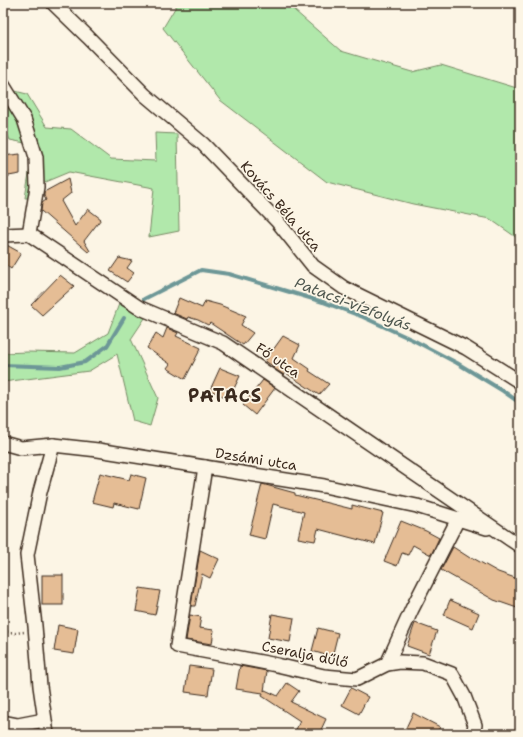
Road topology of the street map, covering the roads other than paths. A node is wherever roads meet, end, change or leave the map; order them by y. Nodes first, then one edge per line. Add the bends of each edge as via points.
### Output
1 (53, 3) edge
2 (3, 85) edge
3 (29, 234) junction
4 (3, 235) edge
5 (520, 382) edge
6 (3, 443) edge
7 (53, 445) junction
8 (205, 467) junction
9 (458, 519) junction
10 (500, 532) junction
11 (520, 546) edge
12 (387, 664) junction
13 (44, 720) junction
14 (3, 722) edge
15 (47, 734) edge
16 (473, 734) edge

1 - 5 street, Kovács Béla utca via 145,95 203,144 277,221 313,266 344,288 466,348
2 - 3 street via 24,119 36,157 37,187
3 - 4 street
3 - 10 street, Fő utca via 138,307 223,342
6 - 7 street, Dzsámi utca via 21,448
7 - 8 street, Dzsámi utca
7 - 13 street via 27,555
8 - 9 street, Dzsámi utca via 324,486 417,506
8 - 12 street, Cseralja dűlő via 177,646 277,664 324,676 357,679
9 - 10 street, Dzsámi utca
9 - 12 street
10 - 11 street, Fő utca
12 - 16 street, Cseralja dűlő via 423,663 452,674 475,725
13 - 14 street via 18,725
13 - 15 street

